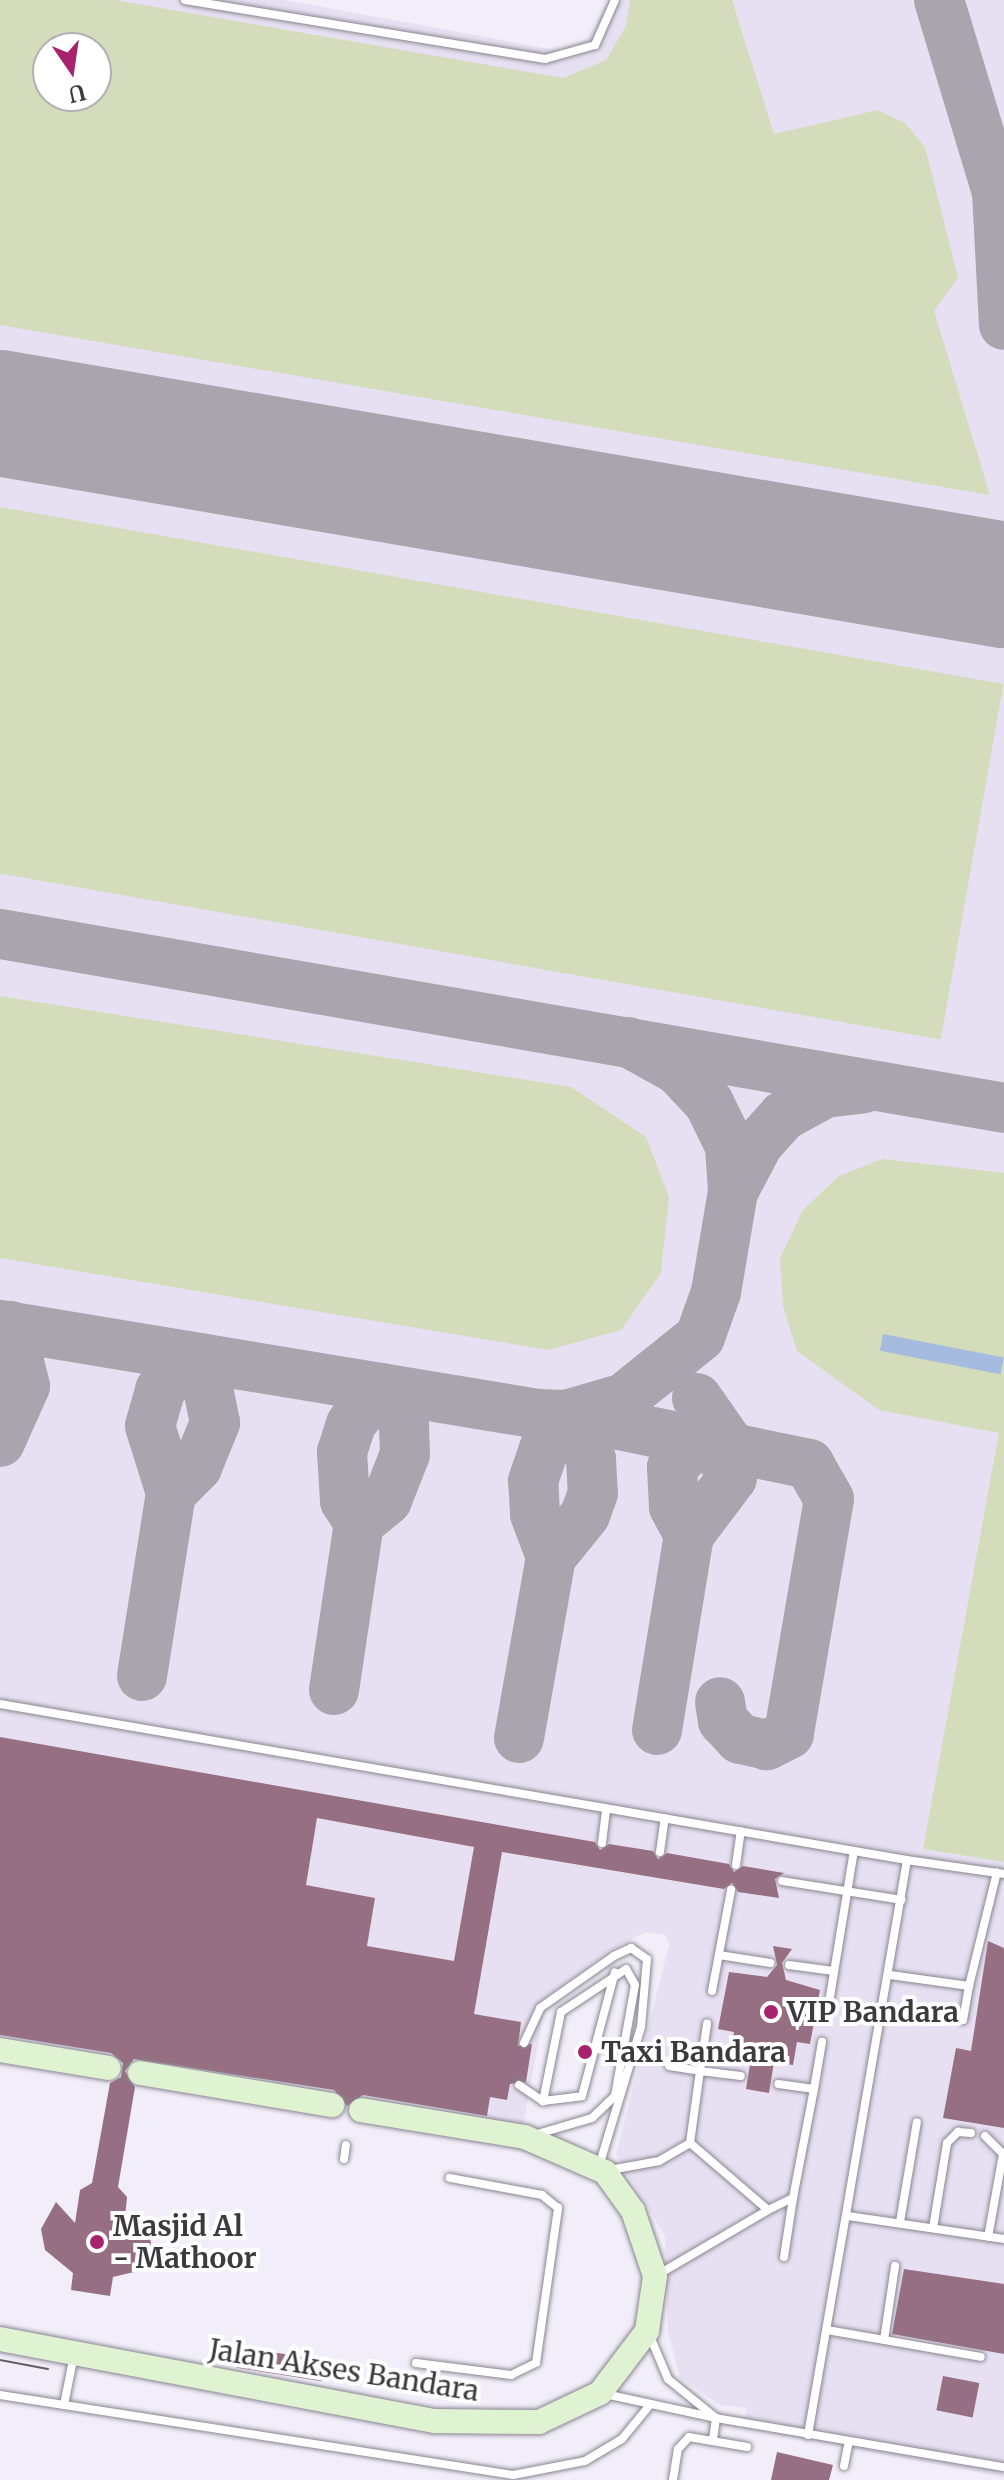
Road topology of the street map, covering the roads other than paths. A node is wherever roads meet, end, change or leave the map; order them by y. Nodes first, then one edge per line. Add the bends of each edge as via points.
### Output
1 (185, 0) edge
2 (615, 0) edge
3 (0, 1704) edge
4 (606, 1808) junction
5 (665, 1818) junction
6 (741, 1831) junction
7 (602, 1843) dead end
8 (854, 1851) junction
9 (660, 1852) dead end
10 (907, 1860) junction
11 (736, 1865) dead end
12 (1000, 1873) edge
13 (782, 1881) dead end
14 (731, 1890) dead end
15 (847, 1892) junction
16 (902, 1900) junction
17 (719, 1955) junction
18 (770, 1963) dead end
19 (789, 1965) dead end
20 (834, 1971) junction
21 (615, 1972) junction
22 (890, 1975) junction
23 (969, 1986) junction
24 (712, 1991) dead end
25 (828, 2009) dead end
26 (963, 2020) dead end
27 (707, 2024) dead end
28 (822, 2042) dead end
29 (524, 2043) dead end
30 (0, 2050) edge
31 (669, 2066) dead end
32 (109, 2068) dead end
33 (700, 2071) junction
34 (140, 2073) dead end
35 (741, 2076) dead end
36 (778, 2084) dead end
37 (519, 2085) dead end
38 (814, 2089) junction
39 (543, 2101) junction
40 (332, 2105) dead end
41 (361, 2110) dead end
42 (917, 2122) dead end
43 (971, 2133) dead end
44 (985, 2136) dead end
45 (525, 2137) junction
46 (690, 2143) junction
47 (346, 2145) dead end
48 (344, 2159) dead end
49 (602, 2169) junction
50 (450, 2178) dead end
51 (793, 2198) junction
52 (768, 2210) junction
53 (848, 2216) junction
54 (900, 2222) junction
55 (933, 2228) junction
56 (988, 2237) junction
57 (1004, 2239) edge
58 (784, 2257) dead end
59 (895, 2266) dead end
60 (655, 2276) junction
61 (827, 2330) junction
62 (647, 2331) junction
63 (0, 2339) edge
64 (884, 2340) junction
65 (75, 2353) junction
66 (981, 2357) dead end
67 (416, 2363) dead end
68 (600, 2393) junction
69 (0, 2395) edge
70 (64, 2405) junction
71 (649, 2406) junction
72 (716, 2418) junction
73 (808, 2435) junction
74 (713, 2440) junction
75 (849, 2441) junction
76 (747, 2447) dead end
77 (844, 2466) dead end
78 (1004, 2467) edge
79 (476, 2477) edge
80 (673, 2480) edge

1 - 2 lane via 545,59 595,45
3 - 4 lane
4 - 5 lane
4 - 7 lane
5 - 6 lane
5 - 9 lane
6 - 8 lane
6 - 11 lane
8 - 10 lane
8 - 15 lane
10 - 12 lane
10 - 16 lane
12 - 23 lane
13 - 15 lane
14 - 17 lane
15 - 16 lane
15 - 20 lane
16 - 22 lane
17 - 18 lane
17 - 24 lane
19 - 20 lane
20 - 25 lane
21 - 39 lane via 561,2012
21 - 39 lane via 586,2087 571,2102
21 - 45 lane via 626,1969 635,1985 615,2096 592,2118
22 - 23 lane
22 - 53 lane
23 - 26 lane
27 - 33 lane
28 - 38 lane
29 - 49 lane via 540,2008 614,1956 631,1948 647,1959 641,2027
30 - 32 street
31 - 33 lane
33 - 35 lane
33 - 46 lane
34 - 40 street
36 - 38 lane
37 - 39 lane
38 - 51 lane
41 - 45 street
42 - 54 lane
43 - 55 lane via 958,2132 947,2143
44 - 56 lane via 1003,2154
45 - 49 street
46 - 49 lane via 659,2161
46 - 52 lane
47 - 48 lane
49 - 60 street, Jalan Akses Bandara via 633,2211
50 - 67 lane via 542,2195 558,2208 536,2363 511,2375
51 - 52 lane
51 - 58 lane
52 - 60 lane
53 - 54 lane
53 - 61 lane
54 - 55 lane
55 - 56 lane
56 - 57 lane
59 - 64 lane
60 - 62 street, Jalan Akses Bandara
61 - 64 lane
61 - 73 lane
62 - 68 street, Jalan Akses Bandara
62 - 72 lane via 668,2379
63 - 65 street, Jalan Akses Bandara
64 - 66 lane
65 - 68 street, Jalan Akses Bandara via 435,2421 539,2422
65 - 70 lane
68 - 71 lane
69 - 70 lane
70 - 79 lane
71 - 72 lane
71 - 79 lane via 622,2439 585,2461 544,2473
72 - 73 lane
72 - 74 lane
73 - 75 lane
74 - 76 lane
74 - 80 lane via 682,2441
75 - 77 lane
75 - 78 lane

